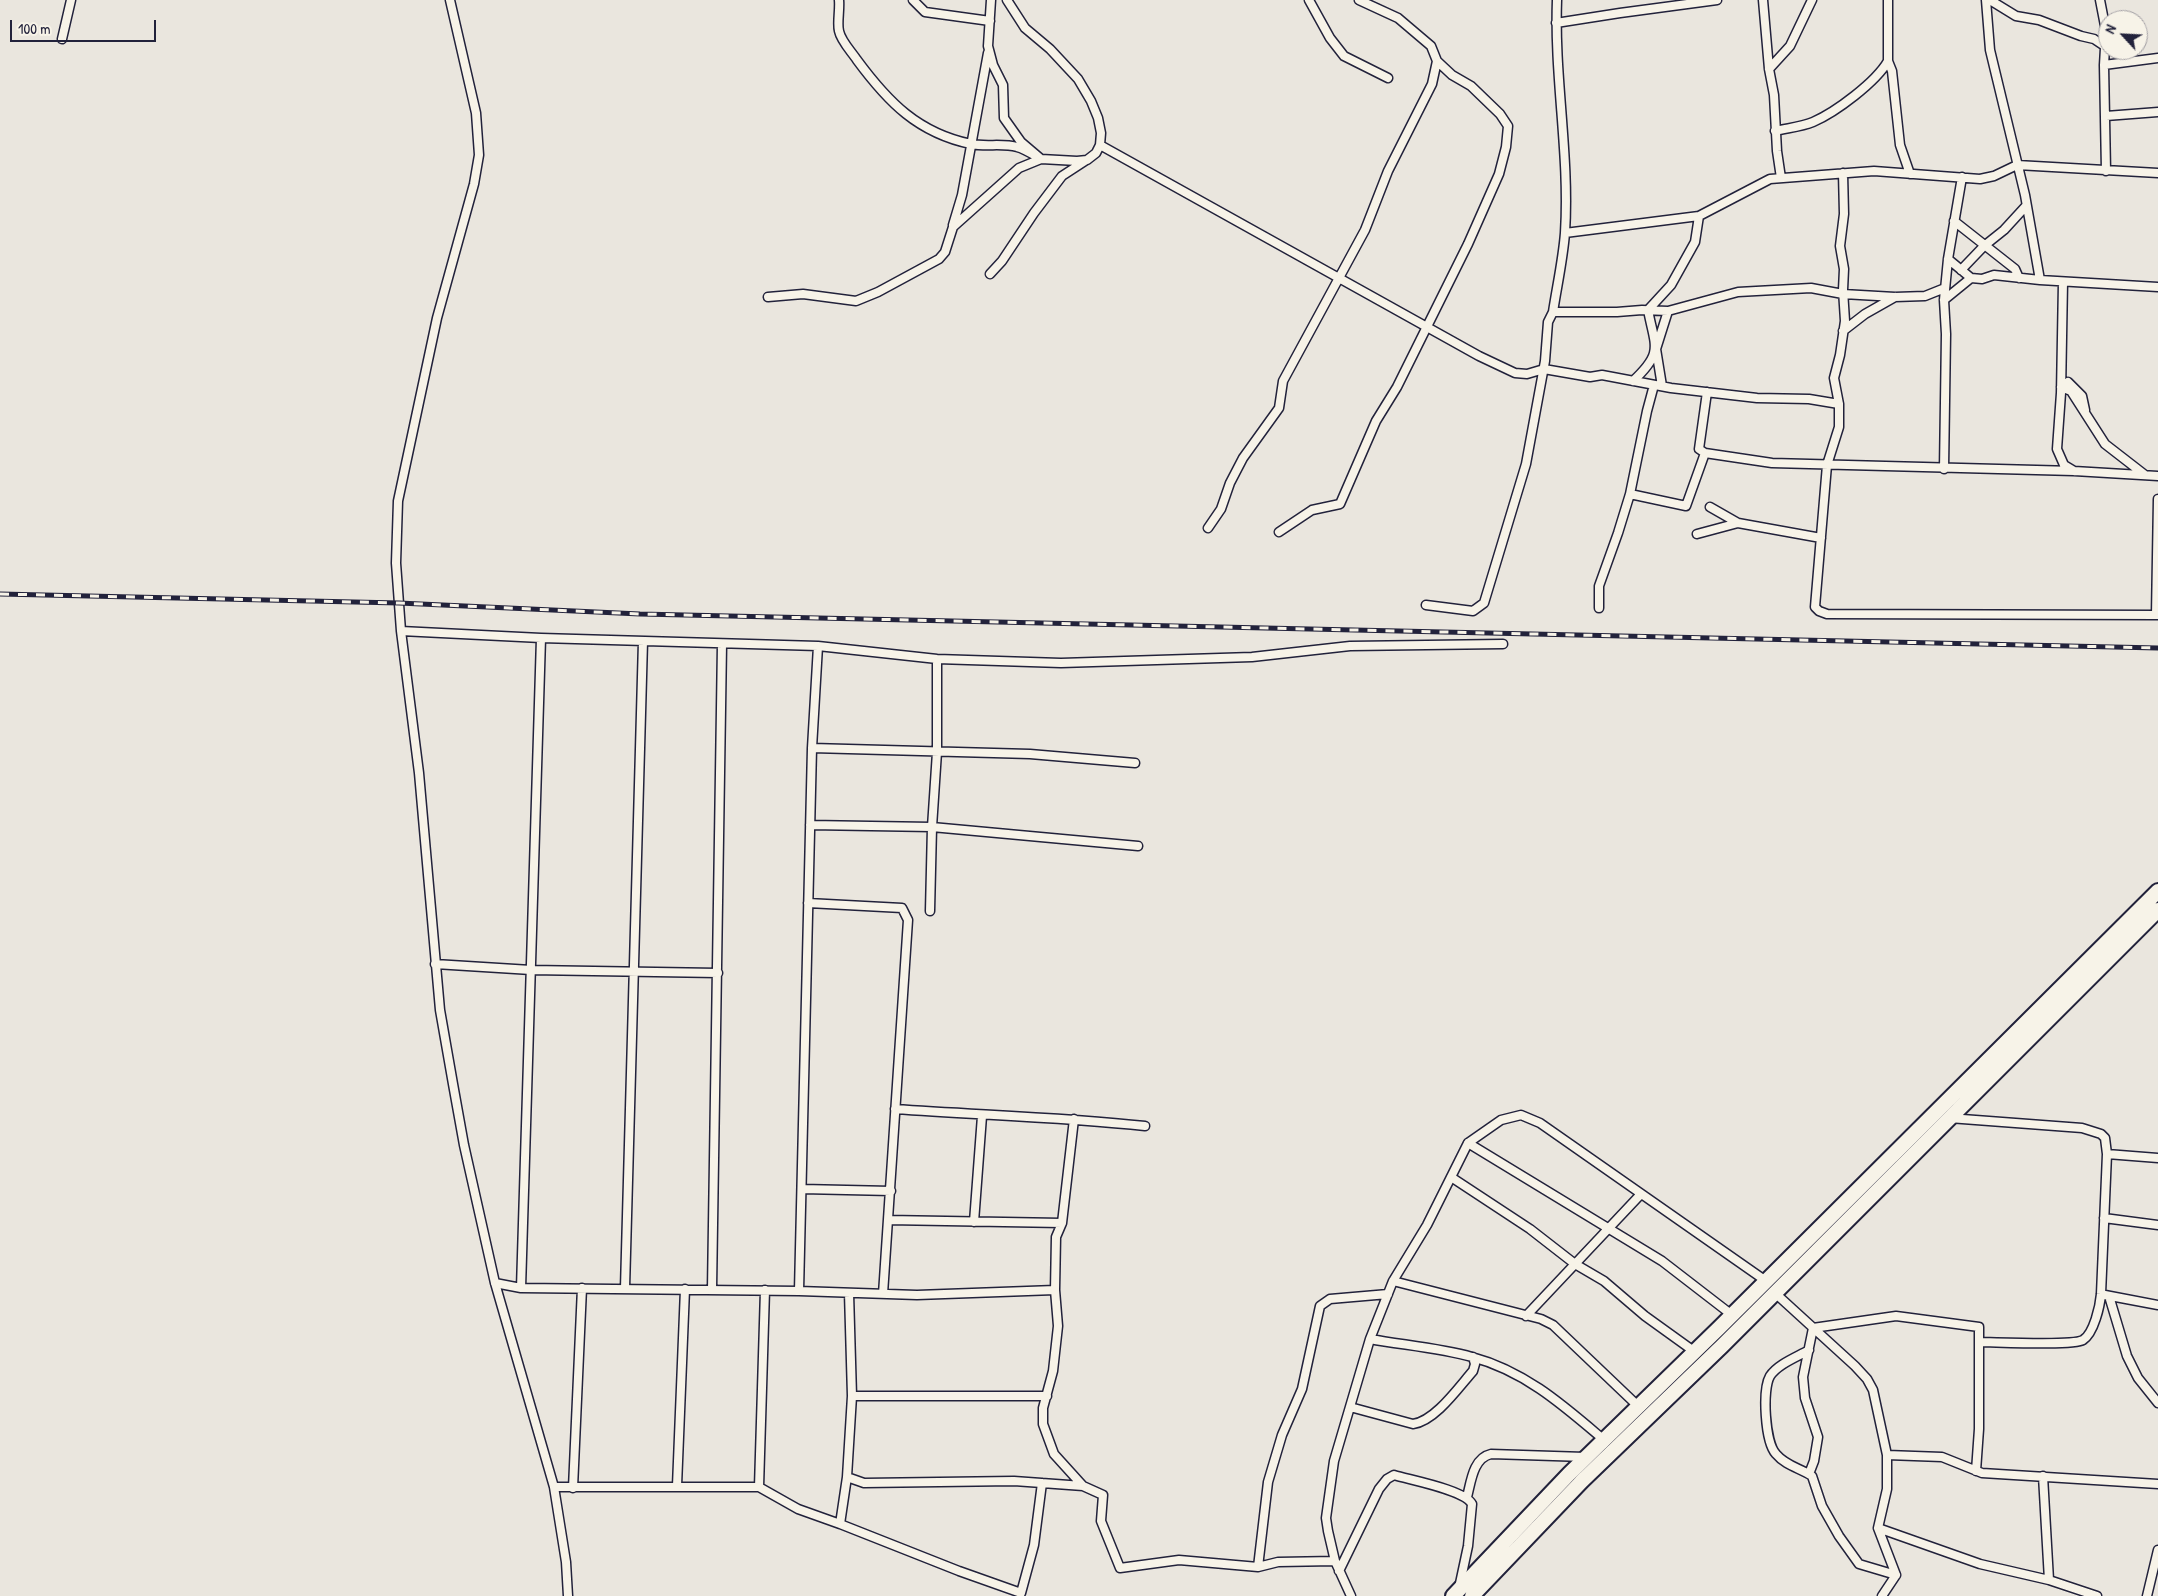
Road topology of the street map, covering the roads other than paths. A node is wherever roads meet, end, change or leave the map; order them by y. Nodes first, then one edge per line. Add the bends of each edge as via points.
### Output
1 (71, 0) edge
2 (450, 0) edge
3 (838, 0) edge
4 (913, 0) edge
5 (991, 0) edge
6 (1007, 0) edge
7 (1309, 0) edge
8 (1359, 0) edge
9 (1557, 0) edge
10 (1717, 0) edge
11 (1762, 0) edge
12 (1812, 0) edge
13 (1888, 0) edge
14 (1988, 0) edge
15 (990, 21) junction
16 (1556, 23) junction
17 (62, 39) dead end
18 (2098, 42) edge
19 (988, 46) junction
20 (2158, 58) edge
21 (2105, 60) edge
22 (1437, 61) junction
23 (1888, 61) junction
24 (2104, 65) junction
25 (1768, 69) junction
26 (1388, 78) dead end
27 (2158, 112) edge
28 (2106, 116) junction
29 (1775, 131) junction
30 (972, 144) junction
31 (1100, 145) junction
32 (1041, 159) junction
33 (1087, 160) junction
34 (2017, 165) junction
35 (2106, 171) junction
36 (1843, 173) junction
37 (2158, 173) edge
38 (1910, 174) junction
39 (1962, 177) junction
40 (1781, 178) junction
41 (2026, 206) junction
42 (1699, 216) junction
43 (1954, 221) junction
44 (953, 227) junction
45 (1565, 233) junction
46 (1984, 246) junction
47 (1948, 259) junction
48 (1960, 270) junction
49 (990, 274) dead end
50 (1341, 278) junction
51 (1971, 278) junction
52 (2019, 278) junction
53 (2040, 280) junction
54 (2063, 282) junction
55 (2158, 287) edge
56 (1945, 288) junction
57 (1843, 294) junction
58 (768, 297) dead end
59 (1895, 297) junction
60 (1944, 300) junction
61 (1648, 310) junction
62 (1668, 311) junction
63 (1553, 312) junction
64 (1426, 326) junction
65 (1843, 331) junction
66 (1656, 350) junction
67 (1544, 370) junction
68 (1634, 382) junction
69 (2065, 384) junction
70 (1658, 386) junction
71 (1707, 392) junction
72 (1839, 404) junction
73 (1705, 453) junction
74 (1827, 465) junction
75 (1944, 469) junction
76 (2074, 472) junction
77 (2145, 475) junction
78 (2158, 476) edge
79 (1630, 494) junction
80 (2158, 500) edge
81 (1710, 507) dead end
82 (1738, 523) junction
83 (1208, 528) dead end
84 (1279, 532) dead end
85 (1698, 534) dead end
86 (1821, 538) junction
87 (1426, 605) dead end
88 (1599, 608) dead end
89 (2157, 615) edge
90 (401, 631) junction
91 (540, 638) junction
92 (642, 641) junction
93 (722, 644) junction
94 (1502, 644) dead end
95 (818, 646) junction
96 (937, 659) junction
97 (812, 748) junction
98 (937, 752) junction
99 (1135, 764) dead end
100 (810, 825) junction
101 (932, 827) junction
102 (1138, 846) dead end
103 (2158, 891) edge
104 (808, 903) junction
105 (2158, 910) edge
106 (930, 911) dead end
107 (435, 964) junction
108 (531, 970) junction
109 (635, 973) junction
110 (718, 974) junction
111 (895, 1109) junction
112 (982, 1116) junction
113 (1074, 1118) junction
114 (1949, 1118) junction
115 (1145, 1126) dead end
116 (1468, 1143) junction
117 (2107, 1154) junction
118 (2158, 1158) edge
119 (1451, 1177) junction
120 (802, 1189) junction
121 (891, 1190) junction
122 (1641, 1194) junction
123 (2104, 1218) junction
124 (888, 1220) junction
125 (974, 1222) junction
126 (1062, 1223) junction
127 (2158, 1225) edge
128 (1608, 1229) junction
129 (1576, 1264) junction
130 (1766, 1280) junction
131 (1393, 1281) junction
132 (495, 1284) junction
133 (521, 1288) junction
134 (582, 1288) junction
135 (625, 1288) junction
136 (685, 1289) junction
137 (712, 1289) junction
138 (765, 1290) junction
139 (800, 1290) junction
140 (1055, 1290) junction
141 (849, 1293) junction
142 (1775, 1293) junction
143 (883, 1294) junction
144 (1388, 1294) junction
145 (2105, 1295) junction
146 (2158, 1305) edge
147 (1732, 1315) junction
148 (1526, 1316) junction
149 (1813, 1328) junction
150 (1370, 1340) junction
151 (1979, 1342) junction
152 (1809, 1350) junction
153 (1695, 1352) junction
154 (1472, 1357) junction
155 (852, 1396) junction
156 (1047, 1396) junction
157 (2158, 1403) edge
158 (1350, 1407) junction
159 (1639, 1407) junction
160 (1604, 1440) junction
161 (1887, 1455) junction
162 (1586, 1458) junction
163 (1976, 1472) junction
164 (1809, 1474) junction
165 (2043, 1476) junction
166 (847, 1477) junction
167 (1042, 1483) junction
168 (2158, 1484) edge
169 (676, 1486) junction
170 (1083, 1486) junction
171 (759, 1487) junction
172 (554, 1488) junction
173 (573, 1488) junction
174 (1466, 1497) junction
175 (840, 1524) junction
176 (1878, 1528) junction
177 (2158, 1550) edge
178 (1335, 1561) junction
179 (1258, 1567) junction
180 (1339, 1571) junction
181 (1896, 1575) junction
182 (2049, 1580) junction
183 (2071, 1587) junction
184 (1456, 1593) edge
185 (568, 1596) edge
186 (1351, 1596) edge
187 (1472, 1596) edge
188 (1882, 1596) edge
189 (2069, 1596) edge
190 (2097, 1596) edge
191 (2147, 1596) edge

1 - 17 street
2 - 90 street via 476,113 479,155 437,318 398,500 396,563
3 - 30 street via 839,30 845,44 880,90 927,130
4 - 15 street via 924,12
5 - 15 street
6 - 31 street via 1025,28 1078,79 1098,118
7 - 26 street via 1344,56
8 - 22 street via 1398,18 1431,46
9 - 16 street
10 - 16 street
11 - 25 street
12 - 25 street via 1790,46
13 - 23 street
14 - 18 street via 2016,16 2038,20
14 - 34 street via 1990,50
15 - 19 street
16 - 45 street via 1564,139
19 - 30 street
19 - 32 street via 1003,85 1004,118 1021,142
20 - 24 street
21 - 24 street
22 - 50 street via 1432,84
22 - 64 street via 1471,86 1508,126 1499,174
23 - 29 street via 1857,94 1816,121
23 - 38 street via 1892,71 1900,145
24 - 28 street
25 - 29 street via 1774,95
27 - 28 street
28 - 35 street
29 - 40 street
30 - 32 street via 1016,147
30 - 44 street
31 - 33 street
31 - 50 street
32 - 33 street
32 - 44 street via 1019,168
33 - 49 street via 1062,176
34 - 35 street
34 - 39 street via 1994,176
34 - 41 street
35 - 37 street
36 - 38 street
36 - 40 street
36 - 57 street via 1844,214 1840,246 1844,269
38 - 39 street
39 - 43 street
40 - 42 street via 1770,179
41 - 46 street
41 - 53 street
42 - 45 street
42 - 61 street via 1695,242 1672,286
43 - 46 street
43 - 47 street
44 - 58 street via 945,252 939,258 856,301 803,294
45 - 63 street
46 - 48 street
46 - 52 street via 2015,269
47 - 48 street
47 - 56 street
48 - 51 street
50 - 64 street
50 - 83 street via 1283,381 1279,408 1243,458 1221,509
51 - 52 street via 1994,275
51 - 60 street
52 - 53 street
53 - 54 street
54 - 55 street
54 - 69 street
56 - 59 street via 1925,296
56 - 60 street
57 - 59 street
57 - 62 street via 1811,288 1738,292
57 - 65 street
59 - 65 street
60 - 75 street
61 - 62 street
61 - 63 street
61 - 66 street
62 - 66 street
63 - 67 street via 1548,322
64 - 67 street via 1515,373
64 - 84 street via 1376,422 1340,504 1312,510
65 - 72 street via 1834,378
66 - 68 street via 1648,368
66 - 70 street
67 - 68 street via 1590,377 1602,375
67 - 87 street via 1526,464 1484,603 1472,611
68 - 70 street
69 - 76 street via 2057,449 2064,465
69 - 77 street via 2105,444
70 - 71 street
70 - 79 street via 1638,448
71 - 72 street
71 - 73 street via 1699,449
72 - 74 street via 1839,427
73 - 74 street via 1772,463
73 - 79 street via 1686,506
74 - 75 street
74 - 86 street
75 - 76 street
76 - 77 street
77 - 78 street
79 - 88 street via 1599,586
80 - 89 street
81 - 82 street
82 - 85 street
82 - 86 street
86 - 89 street via 1815,607 1827,614
90 - 91 street
90 - 107 street via 419,773
91 - 92 street
91 - 108 street
92 - 93 street
92 - 109 street
93 - 95 street
93 - 110 street
94 - 96 street via 1350,646 1252,657 1061,663
95 - 96 street
95 - 97 street
96 - 98 street
97 - 98 street
97 - 100 street
98 - 99 street via 1030,754
98 - 101 street
100 - 101 street
100 - 104 street
101 - 102 street
101 - 106 street
103 - 130 highway
104 - 111 street via 902,908 906,913
104 - 120 street
105 - 114 highway
107 - 108 street
107 - 132 street via 464,1145
108 - 109 street
108 - 133 street
109 - 110 street
109 - 135 street
110 - 137 street
111 - 112 street
111 - 121 street
112 - 113 street
112 - 125 street
113 - 115 street
113 - 126 street
114 - 117 street via 2082,1128 2105,1138
114 - 142 highway
116 - 119 street
116 - 122 street via 1501,1120 1522,1115 1540,1123
116 - 128 street
117 - 118 street
117 - 123 street
119 - 129 street
119 - 131 street
120 - 121 street
120 - 139 street
121 - 124 street
122 - 128 street
122 - 130 street
123 - 127 street
123 - 145 street
124 - 125 street
124 - 143 street
125 - 126 street
126 - 140 street via 1056,1238
128 - 129 street
128 - 147 street via 1662,1261
129 - 148 street
129 - 153 street via 1604,1281
130 - 147 highway
131 - 144 street
131 - 148 street
132 - 133 street
132 - 172 street
133 - 134 street
134 - 135 street
134 - 173 street
135 - 136 street
136 - 137 street
136 - 169 street
137 - 138 street
138 - 139 street
138 - 171 street
139 - 141 street
140 - 143 street
140 - 156 street via 1058,1326
141 - 143 street
141 - 155 street
142 - 149 street
142 - 187 highway via 1561,1502
144 - 150 street
144 - 179 street via 1330,1299 1320,1306 1302,1389 1282,1435 1268,1482
145 - 146 street
145 - 151 street via 2083,1340
145 - 157 street via 2127,1356 2138,1378
147 - 153 highway
148 - 159 street via 1553,1325
149 - 151 street via 1896,1316 1977,1325
149 - 152 street
149 - 161 street via 1867,1379 1873,1390
150 - 154 street
150 - 158 street
151 - 163 street
152 - 164 street via 1803,1386 1818,1438
152 - 164 street via 1774,1371 1766,1390 1768,1430 1773,1450 1788,1465
153 - 159 highway
154 - 158 street via 1473,1371 1429,1419 1413,1424
154 - 160 street via 1519,1376 1552,1395
155 - 156 street
155 - 166 street
156 - 170 street via 1043,1424 1054,1454
158 - 178 street via 1334,1461 1326,1518
159 - 160 highway
160 - 162 highway
161 - 163 street via 1942,1456
161 - 176 street via 1887,1489
162 - 174 street via 1483,1456 1477,1462
162 - 184 highway
163 - 165 street
164 - 181 street via 1822,1506 1860,1564
165 - 168 street
165 - 182 street
166 - 167 street via 864,1483
166 - 175 street
167 - 170 street
167 - 175 street via 1034,1545 1021,1593
169 - 171 street
169 - 173 street
170 - 179 street via 1103,1495 1101,1521 1120,1568 1179,1560
171 - 175 street via 798,1509
172 - 173 street
172 - 185 street
174 - 180 street via 1390,1477 1379,1489
174 - 184 street via 1472,1504 1468,1546
176 - 181 street
176 - 182 street via 1980,1564
177 - 191 street
178 - 179 street via 1278,1562
178 - 180 street
180 - 186 street
181 - 188 street
182 - 183 street
183 - 189 street
183 - 190 street

